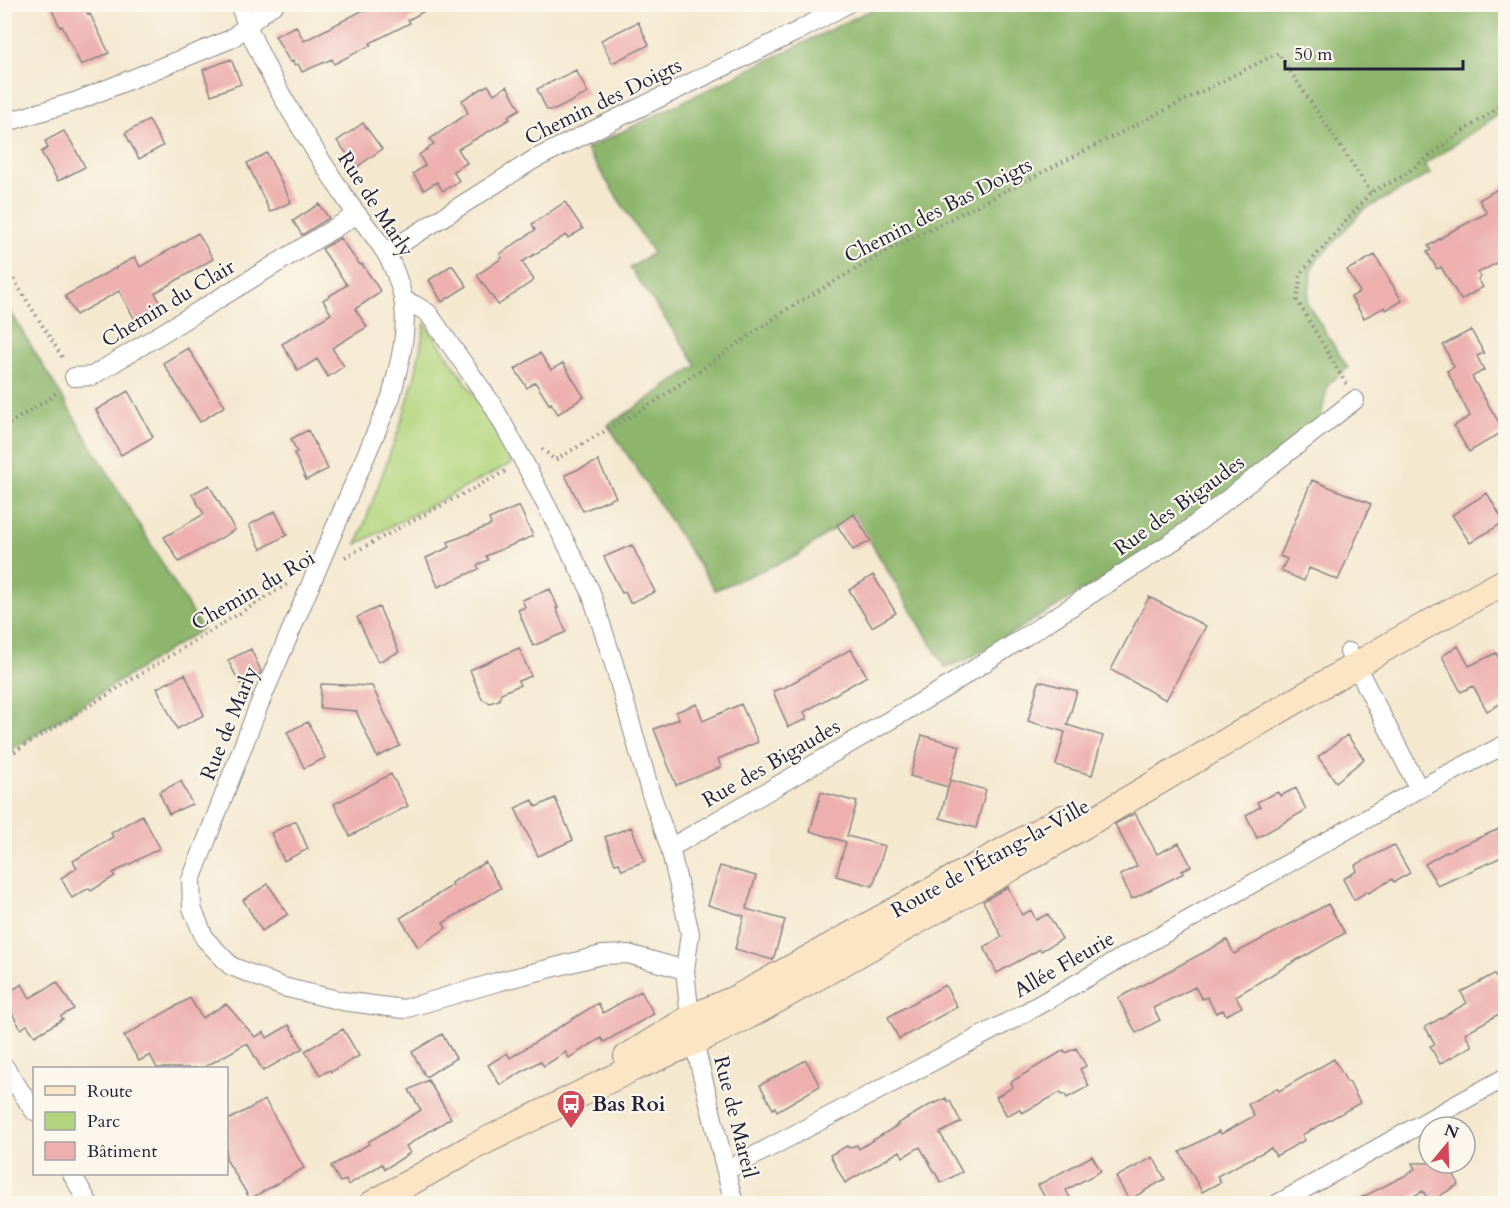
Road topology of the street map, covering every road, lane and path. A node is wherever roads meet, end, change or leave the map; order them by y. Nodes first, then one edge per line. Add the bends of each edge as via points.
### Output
1 (239, 4) edge
2 (275, 4) edge
3 (847, 4) edge
4 (247, 26) junction
5 (1506, 103) edge
6 (4, 123) edge
7 (1371, 192) junction
8 (356, 215) junction
9 (386, 253) junction
10 (4, 264) edge
11 (403, 300) junction
12 (74, 377) junction
13 (1355, 400) joint
14 (4, 427) edge
15 (539, 446) dead end
16 (524, 462) junction
17 (1506, 563) edge
18 (319, 567) junction
19 (1506, 581) edge
20 (1352, 659) junction
21 (1506, 744) edge
22 (4, 758) edge
23 (1419, 789) junction
24 (670, 848) junction
25 (685, 970) junction
26 (692, 1030) junction
27 (4, 1066) edge
28 (1506, 1077) edge
29 (33, 1110) edge
30 (727, 1170) junction
31 (73, 1175) edge
32 (89, 1203) edge
33 (372, 1203) edge
34 (734, 1203) edge
35 (1277, 1203) edge

1 - 4 street, Rue de Marly
2 - 4 street
3 - 9 street, Chemin des Doigts via 533,160
4 - 6 street via 231,39 118,85
4 - 8 street, Rue de Marly via 305,136
5 - 7 path via 1403,176
7 - 13 path via 1301,273 1297,300
7 - 15 path, Chemin des Bas Doigts via 1278,53 883,253 789,308 653,403 555,460
8 - 9 street, Rue de Marly
8 - 12 street, Chemin du Clair via 92,376
9 - 11 street, Rue de Marly
10 - 12 path
11 - 16 street via 428,313 492,404
11 - 18 street, Rue de Marly via 402,354 390,398
12 - 14 path via 50,398
13 - 24 street, Rue des Bigaudes via 1176,540 945,688
16 - 18 path, Chemin du Roi via 352,554
16 - 24 street via 590,590
17 - 20 street, Route de l'Étang-la-Ville via 1389,627
18 - 22 path, Chemin du Roi
18 - 25 street, Rue de Marly via 259,705 191,880 192,908 205,939 231,966 283,987 342,1001 404,1009 602,955 628,954
19 - 20 street, Route de l'Étang-la-Ville
20 - 23 street
20 - 26 street, Route de l'Étang-la-Ville via 1022,862 932,901 851,946 748,1016
21 - 23 street, Allée Fleurie
23 - 30 street, Allée Fleurie via 1021,1015
24 - 25 street via 690,933
25 - 26 street
26 - 30 street, Rue de Mareil
26 - 33 street, Route de l'Étang-la-Ville via 633,1068 471,1148
27 - 29 street
28 - 35 street
30 - 34 street, Rue de Mareil
31 - 32 street

